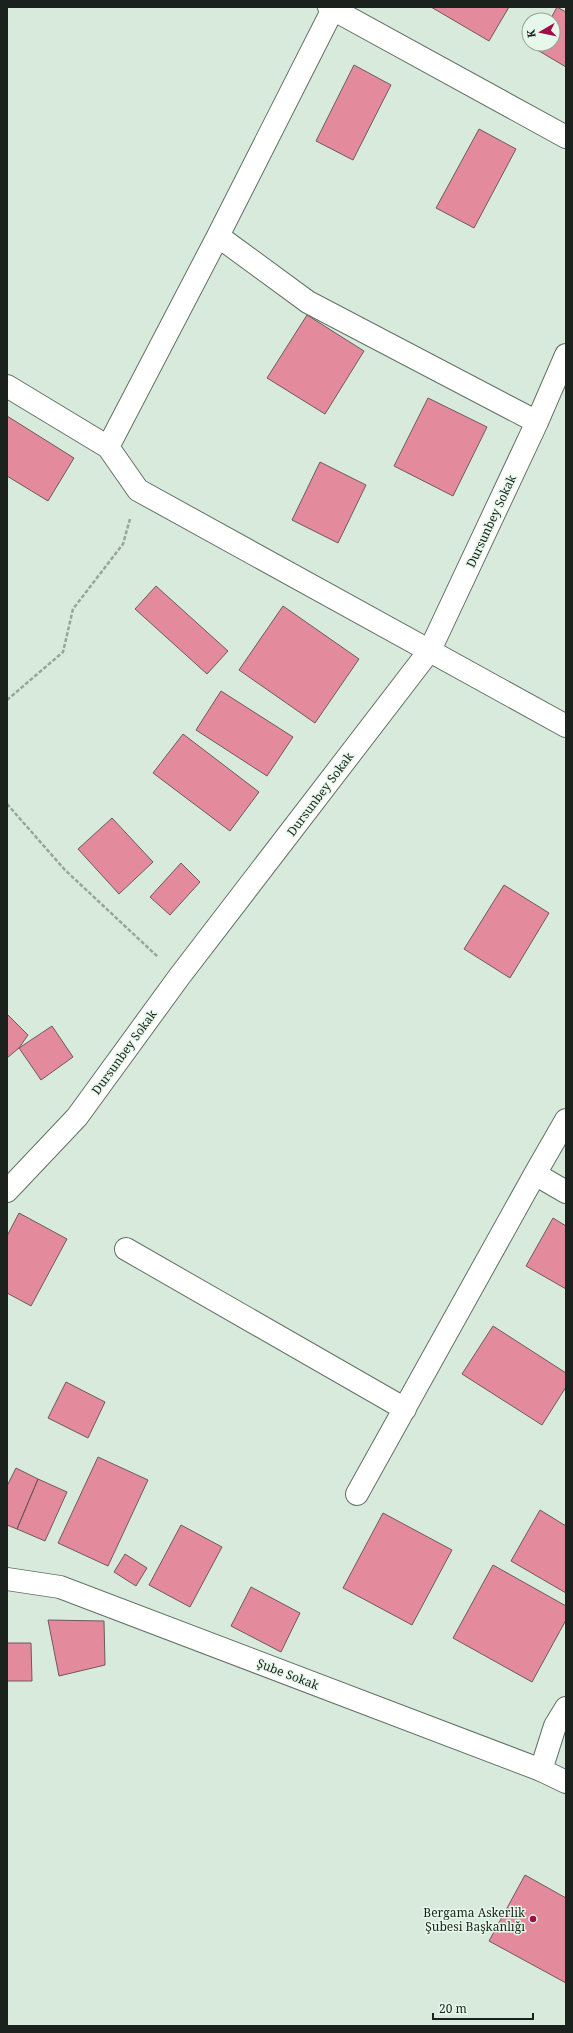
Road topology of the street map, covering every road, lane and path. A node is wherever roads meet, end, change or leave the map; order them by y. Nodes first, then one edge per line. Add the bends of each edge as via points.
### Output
1 (332, 8) edge
2 (566, 137) edge
3 (218, 236) junction
4 (566, 355) edge
5 (7, 386) edge
6 (537, 422) junction
7 (108, 447) junction
8 (138, 490) junction
9 (430, 650) junction
10 (7, 700) edge
11 (566, 726) edge
12 (7, 804) edge
13 (179, 977) junction
14 (566, 1120) edge
15 (535, 1174) junction
16 (7, 1191) edge
17 (566, 1192) edge
18 (126, 1249) dead end
19 (405, 1409) junction
20 (357, 1494) dead end
21 (7, 1579) edge
22 (566, 1708) edge
23 (541, 1770) junction
24 (566, 1782) edge

1 - 2 street
1 - 3 street
3 - 6 street via 308,302
3 - 7 street
4 - 6 street, Dursunbey Sokak
5 - 7 street
6 - 9 street, Dursunbey Sokak
7 - 8 street
8 - 9 street
8 - 10 path via 123,544 73,609 63,652
9 - 11 street
9 - 13 street, Dursunbey Sokak
12 - 13 path via 65,870
13 - 16 street, Dursunbey Sokak via 77,1117
14 - 15 street
15 - 17 street
15 - 19 street
18 - 19 street
19 - 20 street
21 - 23 street, Şube Sokak via 60,1587
22 - 23 street via 555,1726
23 - 24 street, Şube Sokak

